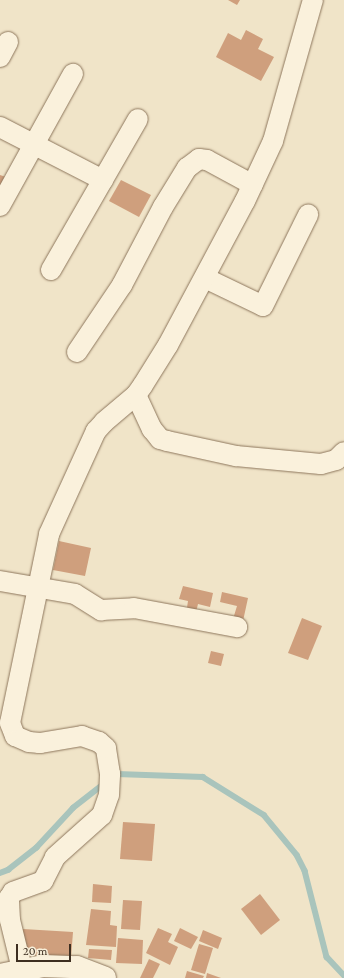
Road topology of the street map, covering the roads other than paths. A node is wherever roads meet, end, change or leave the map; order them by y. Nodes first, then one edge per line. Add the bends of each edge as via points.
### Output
1 (313, 0) edge
2 (73, 74) dead end
3 (138, 119) dead end
4 (0, 127) edge
5 (34, 144) junction
6 (103, 180) junction
7 (253, 185) junction
8 (0, 206) edge
9 (308, 215) dead end
10 (51, 270) dead end
11 (205, 278) junction
12 (76, 352) dead end
13 (136, 395) junction
14 (344, 452) edge
15 (0, 581) edge
16 (40, 589) junction
17 (237, 627) dead end
18 (26, 972) edge
19 (78, 973) edge
20 (0, 975) edge
21 (105, 978) edge

1 - 7 street via 273,141
2 - 5 street
3 - 6 street
4 - 5 street
5 - 6 street
5 - 8 street
6 - 10 street
7 - 11 street
7 - 12 street via 207,160 199,159 187,168 163,207 122,285
9 - 11 street via 263,306
11 - 13 street via 168,345
13 - 14 street via 152,429 160,439 167,441 236,456 321,464 336,460
13 - 16 street via 104,422 89,444 53,523
15 - 16 street
16 - 17 street via 75,594 101,610 130,607
16 - 18 street via 10,723 13,732 18,739 40,743 82,736 93,738 106,748 110,774 109,796 102,815 55,857 44,881 13,892 9,898 10,920
18 - 19 street
18 - 20 street
19 - 21 street

